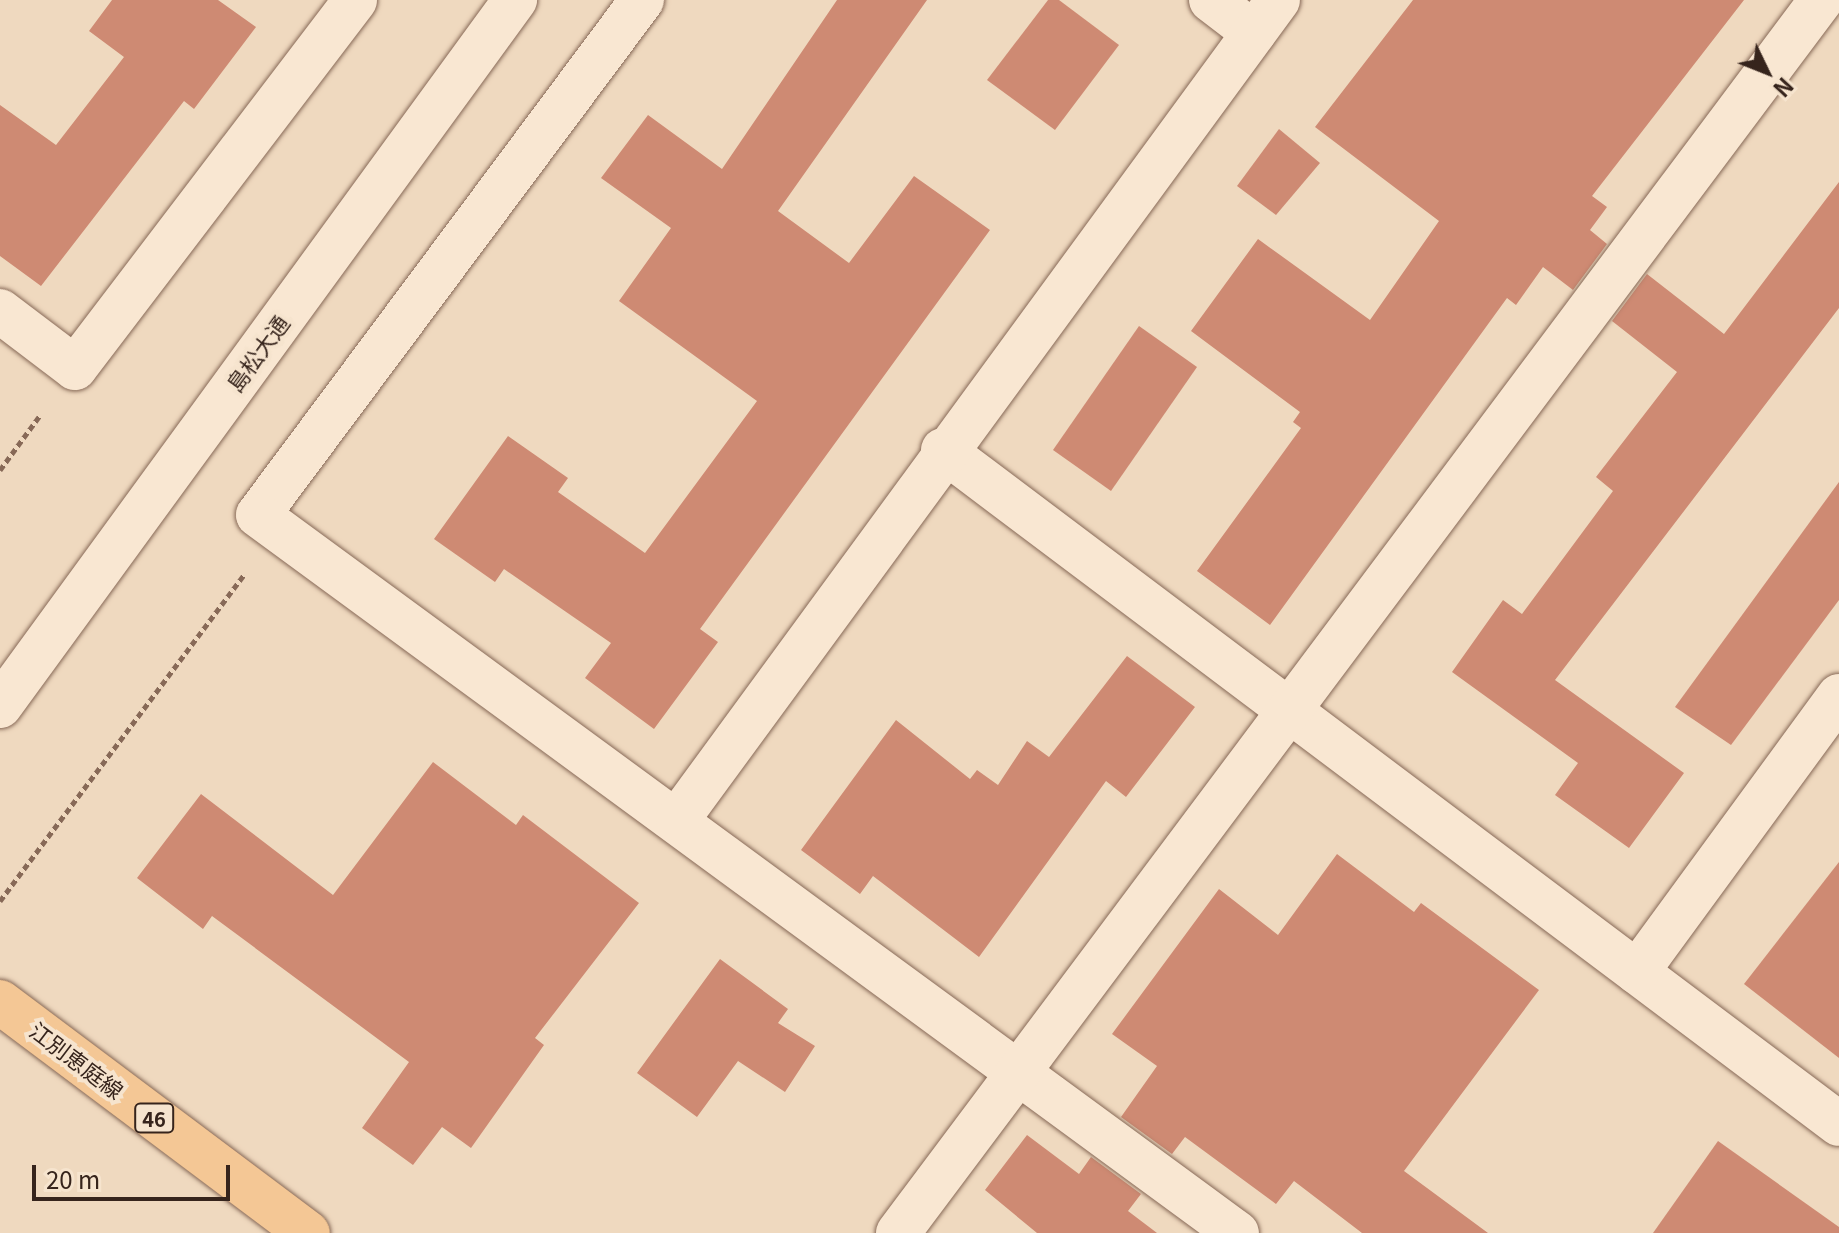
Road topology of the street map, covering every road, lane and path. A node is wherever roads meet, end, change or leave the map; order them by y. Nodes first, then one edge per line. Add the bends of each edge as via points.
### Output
1 (355, 0) edge
2 (515, 0) edge
3 (642, 0) edge
4 (1211, 0) edge
5 (1821, 0) edge
6 (1266, 16) edge
7 (0, 311) edge
8 (75, 368) junction
9 (943, 450) junction
10 (0, 470) edge
11 (278, 529) junction
12 (1839, 696) edge
13 (0, 706) edge
14 (1284, 713) junction
15 (678, 819) junction
16 (0, 901) edge
17 (1637, 972) junction
18 (0, 1002) edge
19 (1023, 1069) junction
20 (1839, 1124) edge
21 (308, 1233) edge
22 (898, 1233) edge
23 (1237, 1233) edge

1 - 8 street
2 - 13 street, 島松大通
3 - 11 street via 258,515
4 - 6 street
5 - 14 street
6 - 9 street
7 - 8 street
8 - 10 path
9 - 14 street
9 - 15 street
11 - 15 street
11 - 16 path
12 - 17 street
14 - 17 street
14 - 19 street
15 - 19 street
17 - 20 street
18 - 21 main road, 江別恵庭線 / 46
19 - 22 street
19 - 23 street

